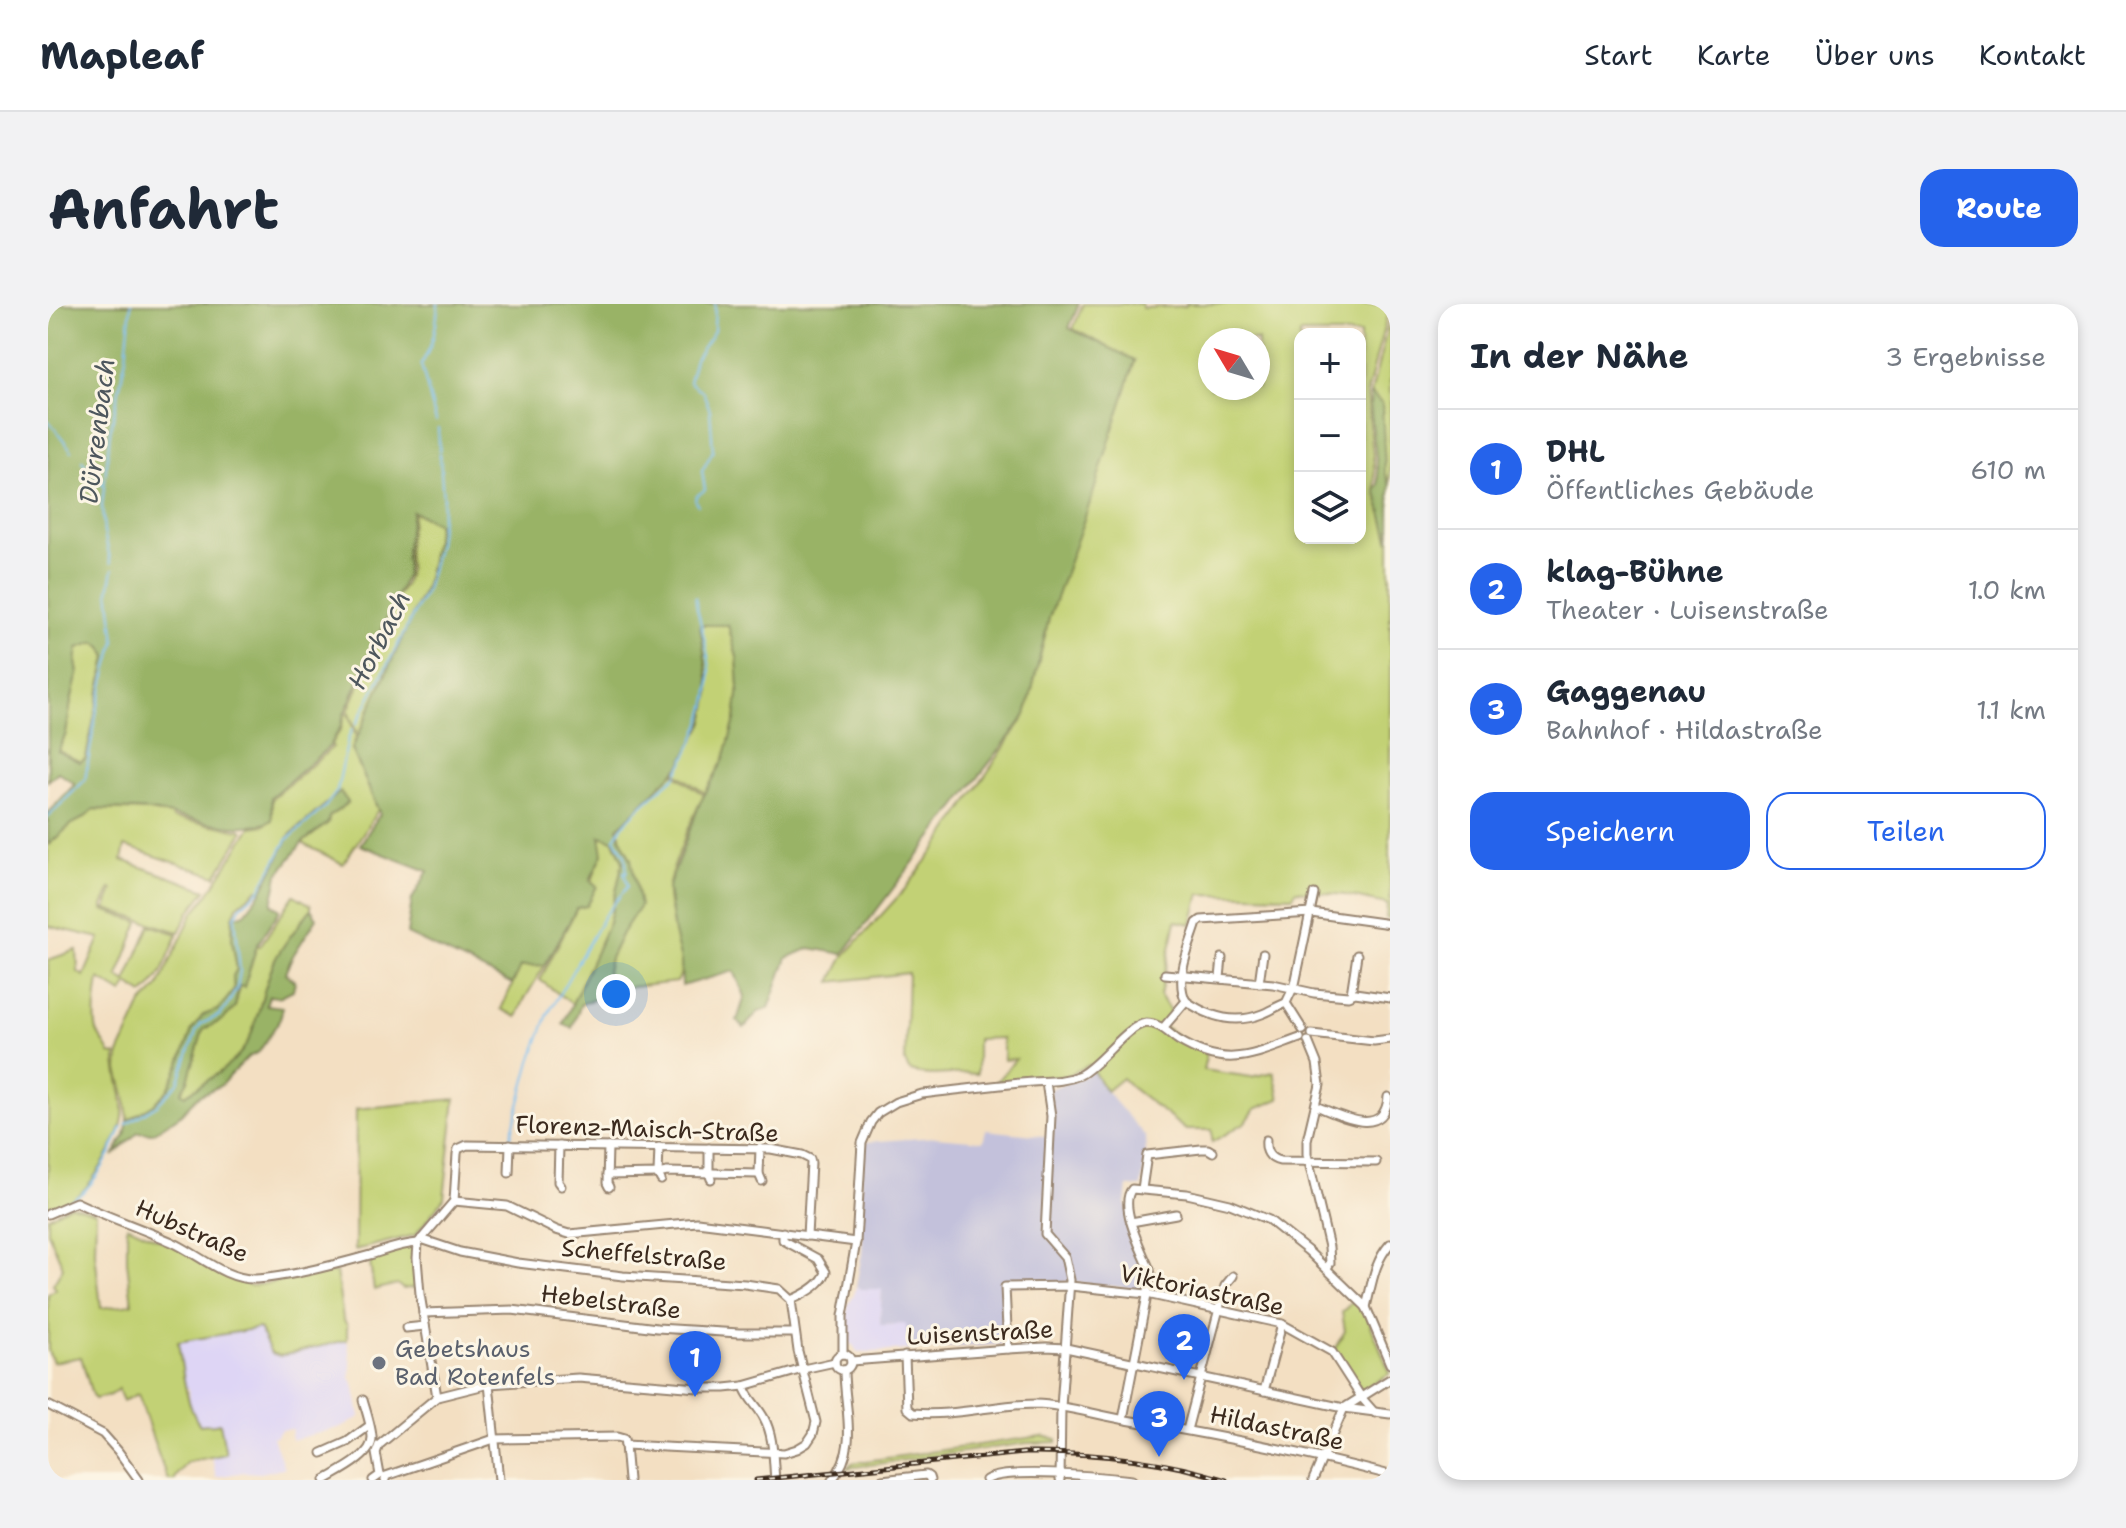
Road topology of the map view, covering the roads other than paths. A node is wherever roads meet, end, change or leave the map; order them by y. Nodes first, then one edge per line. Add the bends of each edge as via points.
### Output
1 (1314, 894) dead end
2 (1311, 913) junction
3 (1390, 924) edge
4 (1263, 954) dead end
5 (1357, 955) dead end
6 (1222, 958) dead end
7 (1165, 974) dead end
8 (1182, 975) junction
9 (1220, 978) junction
10 (1259, 983) junction
11 (1294, 988) junction
12 (1351, 994) junction
13 (1390, 998) edge
14 (1186, 1001) junction
15 (1286, 1003) junction
16 (1163, 1028) junction
17 (1306, 1036) junction
18 (1390, 1039) edge
19 (1046, 1082) junction
20 (1388, 1097) edge
21 (1316, 1106) junction
22 (1266, 1140) dead end
23 (510, 1145) junction
24 (559, 1146) junction
25 (608, 1147) junction
26 (659, 1147) junction
27 (709, 1148) junction
28 (760, 1148) junction
29 (1213, 1152) dead end
30 (1309, 1162) junction
31 (1376, 1162) dead end
32 (509, 1173) dead end
33 (607, 1175) junction
34 (710, 1176) junction
35 (660, 1177) junction
36 (561, 1186) dead end
37 (609, 1187) dead end
38 (1142, 1189) junction
39 (454, 1201) junction
40 (48, 1214) edge
41 (1176, 1214) dead end
42 (1131, 1222) junction
43 (783, 1232) junction
44 (807, 1236) junction
45 (420, 1241) junction
46 (856, 1242) junction
47 (1390, 1244) edge
48 (1327, 1268) junction
49 (1233, 1276) dead end
50 (1070, 1286) junction
51 (1147, 1294) junction
52 (791, 1300) junction
53 (1366, 1307) junction
54 (1220, 1309) junction
55 (423, 1313) junction
56 (1282, 1324) junction
57 (425, 1326) junction
58 (406, 1328) dead end
59 (795, 1333) junction
60 (1066, 1348) junction
61 (1008, 1349) junction
62 (843, 1354) junction
63 (905, 1356) junction
64 (851, 1361) junction
65 (835, 1362) junction
66 (1135, 1362) junction
67 (1390, 1364) edge
68 (803, 1369) junction
69 (844, 1370) junction
70 (1201, 1378) junction
71 (1390, 1379) edge
72 (489, 1384) junction
73 (744, 1386) junction
74 (1264, 1391) junction
75 (437, 1397) junction
76 (1361, 1397) junction
77 (363, 1400) dead end
78 (48, 1406) edge
79 (1061, 1407) junction
80 (1344, 1408) junction
81 (1375, 1413) junction
82 (1390, 1414) edge
83 (1123, 1419) junction
84 (369, 1426) junction
85 (1187, 1430) junction
86 (494, 1439) junction
87 (625, 1445) junction
88 (375, 1446) junction
89 (772, 1452) junction
90 (322, 1453) dead end
91 (1321, 1458) junction
92 (1390, 1475) edge
93 (381, 1478) edge
94 (1060, 1478) edge
95 (139, 1480) edge
96 (325, 1480) edge
97 (499, 1480) edge
98 (628, 1480) edge
99 (775, 1480) edge
100 (832, 1480) edge
101 (882, 1480) edge
102 (930, 1480) edge
103 (986, 1480) edge
104 (1132, 1480) edge
105 (1313, 1480) edge

1 - 2 street
2 - 3 street
2 - 8 street via 1201,920
2 - 11 street
4 - 10 street
5 - 12 street
6 - 9 street
7 - 8 street
8 - 9 street
8 - 14 street
9 - 10 street
10 - 11 street
11 - 12 street
11 - 15 street
12 - 13 street
14 - 15 street via 1213,1016 1236,1020
14 - 16 street
15 - 17 street
16 - 17 street via 1210,1054 1230,1057 1260,1053
16 - 19 street via 1138,1026 1094,1067
17 - 18 street
17 - 21 street via 1317,1063
19 - 46 street via 922,1094 878,1113 862,1143
19 - 50 street via 1051,1116 1045,1227 1065,1257
20 - 21 street via 1381,1116 1366,1123
21 - 30 street via 1307,1140
22 - 30 street via 1268,1154 1277,1161
23 - 24 street, Florenz-Maisch-Straße
23 - 32 street
23 - 39 street, Florenz-Maisch-Straße via 458,1149
24 - 25 street, Florenz-Maisch-Straße
24 - 36 street
25 - 26 street, Florenz-Maisch-Straße
25 - 33 street
26 - 27 street, Florenz-Maisch-Straße
26 - 35 street
27 - 28 street, Florenz-Maisch-Straße
27 - 34 street
28 - 34 street via 760,1178
28 - 44 street, Florenz-Maisch-Straße via 810,1159
29 - 38 street via 1147,1155
30 - 31 street
30 - 48 street via 1329,1247
33 - 35 street
33 - 37 street
34 - 35 street via 667,1172
38 - 42 street via 1130,1190
38 - 48 street via 1187,1194 1262,1216
39 - 43 street via 507,1206 569,1234 697,1222
39 - 45 street
40 - 45 street, Hubstraße via 76,1202 175,1243 240,1279 278,1276
41 - 42 street
42 - 51 street via 1150,1270
43 - 44 street
43 - 52 street via 783,1240 818,1259 826,1272
44 - 46 street
45 - 52 street, Scheffelstraße via 518,1263 767,1286
45 - 55 street
46 - 62 street via 843,1316
47 - 53 street via 1376,1265
48 - 53 street
49 - 54 street
50 - 51 street, Viktoriastraße
50 - 60 street
50 - 61 street, Viktoriastraße via 1005,1287
51 - 54 street, Viktoriastraße
51 - 66 street
52 - 59 street
53 - 67 street
54 - 56 street, Viktoriastraße
54 - 70 street
55 - 57 street
55 - 59 street, Hebelstraße via 512,1310 686,1331
56 - 74 street
56 - 76 street, Viktoriastraße via 1332,1352
57 - 58 street
57 - 75 street
59 - 68 street
60 - 61 street, Luisenstraße
60 - 66 street, Luisenstraße
60 - 79 street
61 - 63 street, Luisenstraße
62 - 64 street
62 - 65 street
63 - 64 street, Luisenstraße
63 - 79 street, Hildastraße via 907,1408 913,1413 1036,1404
64 - 69 street
65 - 68 street
65 - 69 street
66 - 70 street, Luisenstraße
66 - 83 street
68 - 73 street
68 - 89 street via 815,1412 814,1431 800,1448
69 - 100 street via 849,1439 841,1469
70 - 74 street, Luisenstraße
70 - 85 street
71 - 76 street
72 - 73 street via 578,1378 712,1389
72 - 75 street
72 - 86 street
73 - 89 street via 767,1424
74 - 80 street, Luisenstraße
75 - 88 street
76 - 80 street
76 - 81 street, Viktoriastraße
77 - 84 street
78 - 95 street via 103,1434
79 - 83 street, Hildastraße
79 - 94 street
80 - 81 street, Luisenstraße
80 - 91 street
81 - 82 street, Luisenstraße
83 - 85 street, Hildastraße
84 - 88 street
84 - 90 street
85 - 91 street, Hildastraße
86 - 87 street via 617,1437
86 - 93 street
86 - 97 street
87 - 89 street
87 - 98 street
88 - 93 street
88 - 96 street
89 - 99 street
91 - 92 street, Hildastraße
91 - 105 street
94 - 103 street via 995,1475
94 - 104 street
101 - 102 street via 926,1475

